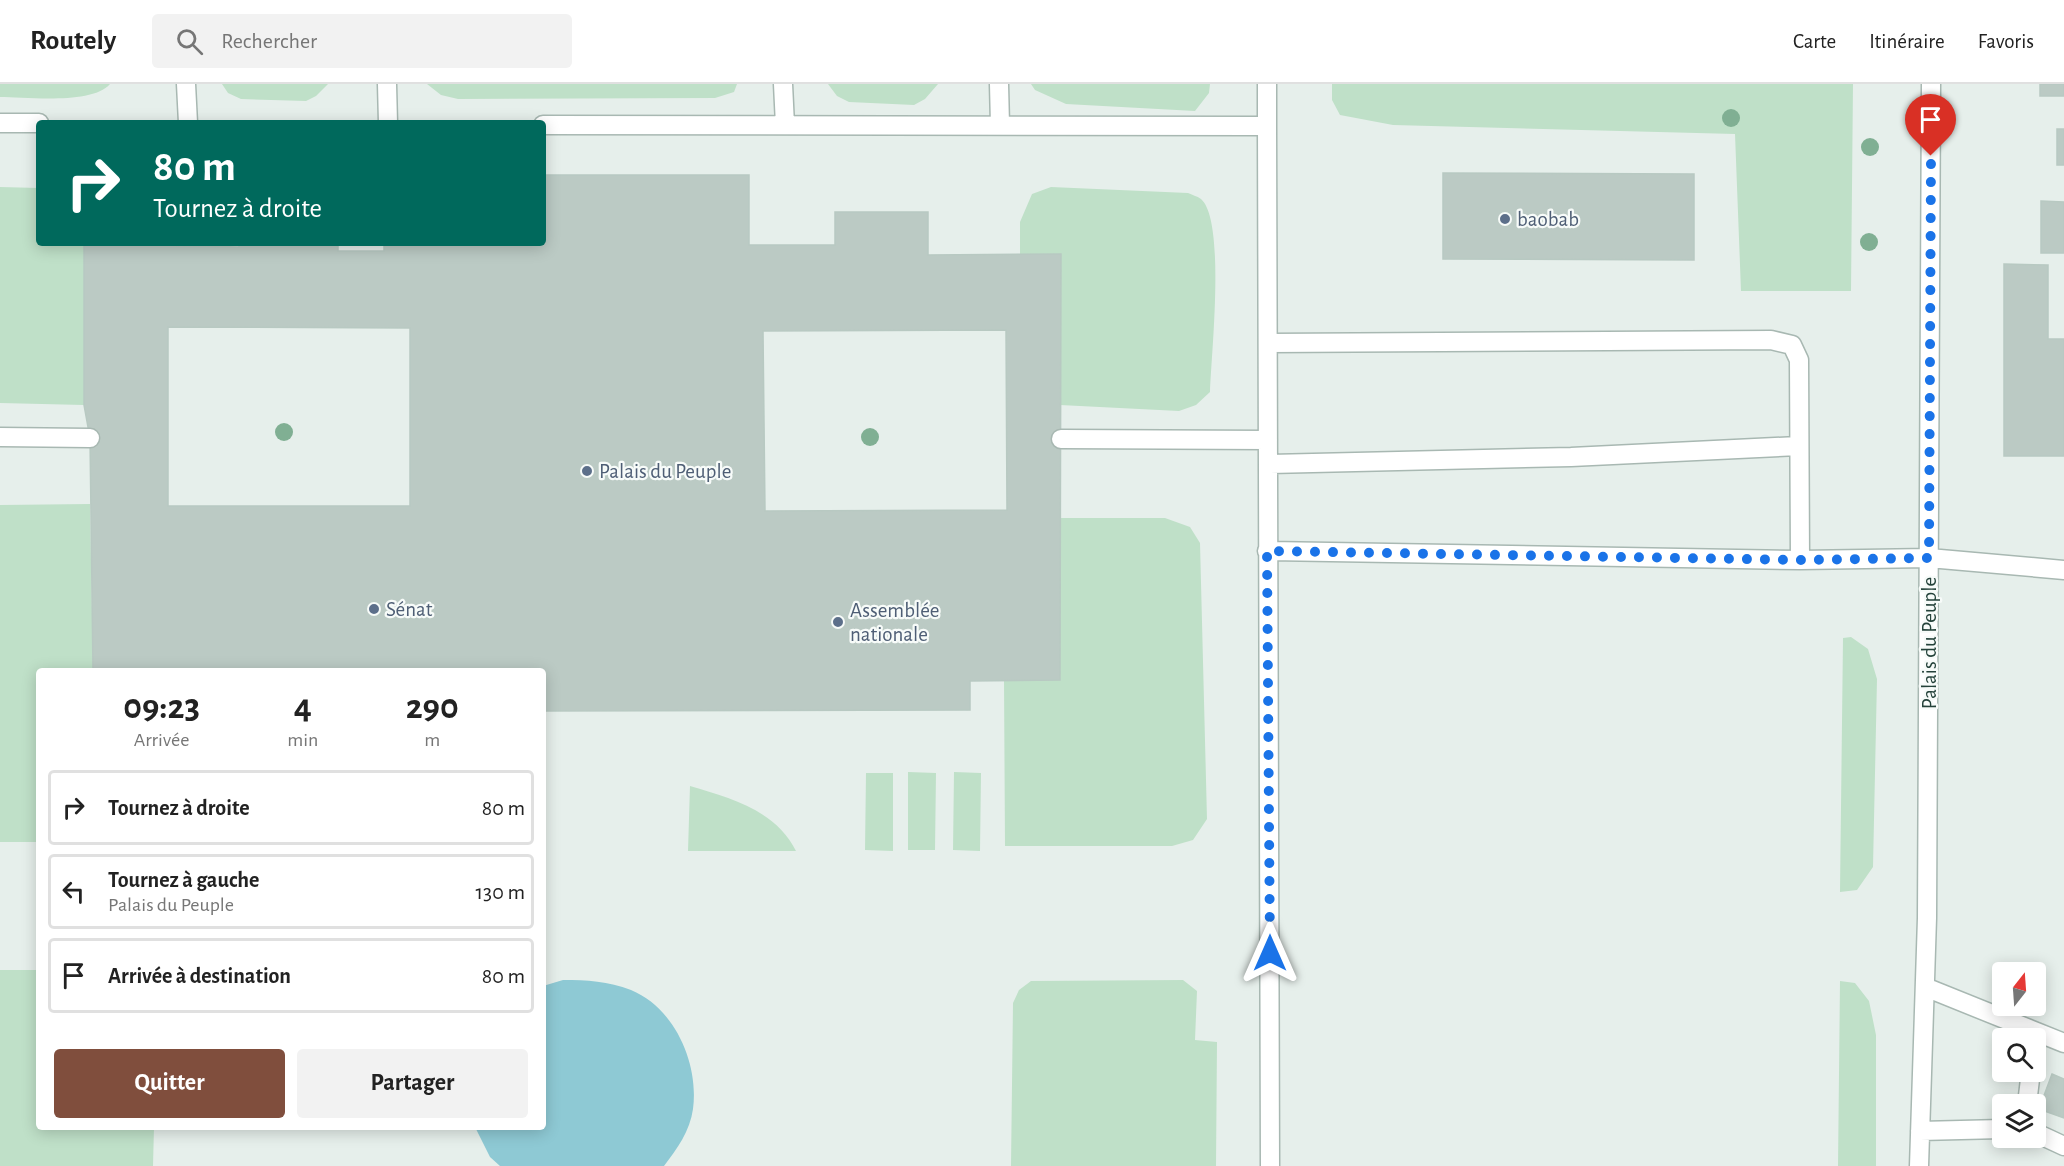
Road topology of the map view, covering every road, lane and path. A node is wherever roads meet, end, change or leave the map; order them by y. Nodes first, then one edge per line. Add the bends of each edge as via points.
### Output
1 (186, 84) edge
2 (387, 84) edge
3 (783, 84) edge
4 (999, 84) edge
5 (1267, 84) edge
6 (1931, 84) edge
7 (188, 120) edge
8 (388, 120) edge
9 (0, 123) edge
10 (36, 123) edge
11 (546, 125) edge
12 (785, 125) junction
13 (1000, 125) junction
14 (1267, 126) junction
15 (1268, 343) junction
16 (0, 436) edge
17 (90, 438) dead end
18 (1061, 439) dead end
19 (1268, 440) junction
20 (1798, 446) junction
21 (1268, 465) junction
22 (1267, 551) junction
23 (1929, 558) junction
24 (1800, 560) junction
25 (2064, 570) edge
26 (1925, 987) junction
27 (2019, 1028) edge
28 (2046, 1038) edge
29 (2064, 1043) edge
30 (1992, 1129) edge
31 (1920, 1131) junction
32 (2046, 1138) edge
33 (2064, 1146) edge
34 (1270, 1166) edge
35 (1919, 1166) edge

1 - 7 street
2 - 8 street
3 - 12 street
4 - 13 street
5 - 14 street
6 - 23 street, Palais du Peuple
9 - 10 street
11 - 12 street
12 - 13 street
13 - 14 street
14 - 15 street
15 - 19 street
15 - 20 street via 1771,340 1792,345 1799,360
16 - 17 street
18 - 19 street
19 - 21 street
20 - 21 street
20 - 24 street
21 - 22 street
22 - 24 street
22 - 34 street
23 - 24 street
23 - 25 street
23 - 26 street, Palais du Peuple
26 - 27 street
26 - 31 street, Palais du Peuple
28 - 29 street
30 - 31 street
31 - 35 street, Palais du Peuple
32 - 33 street

